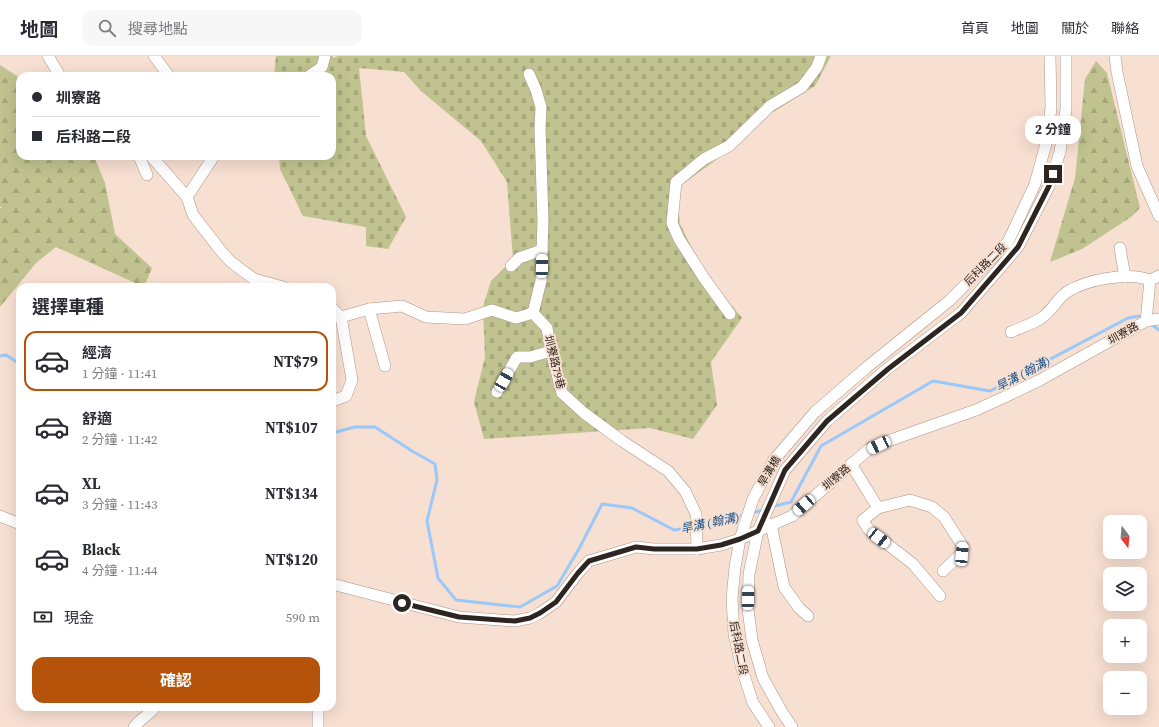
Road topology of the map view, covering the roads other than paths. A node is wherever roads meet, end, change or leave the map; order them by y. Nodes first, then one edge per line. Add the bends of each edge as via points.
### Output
1 (48, 56) edge
2 (154, 56) edge
3 (325, 56) edge
4 (821, 56) edge
5 (1050, 56) edge
6 (1066, 56) edge
7 (1115, 56) edge
8 (58, 72) edge
9 (166, 72) edge
10 (315, 72) edge
11 (529, 74) dead end
12 (141, 160) edge
13 (155, 160) edge
14 (211, 160) edge
15 (147, 175) dead end
16 (187, 197) junction
17 (1159, 216) edge
18 (1120, 248) dead end
19 (542, 250) junction
20 (511, 266) dead end
21 (1125, 277) junction
22 (1155, 278) edge
23 (268, 283) edge
24 (370, 309) junction
25 (336, 312) edge
26 (533, 314) junction
27 (730, 314) dead end
28 (341, 317) junction
29 (1159, 319) edge
30 (1146, 321) junction
31 (1011, 332) dead end
32 (551, 351) junction
33 (385, 366) dead end
34 (497, 392) dead end
35 (336, 400) edge
36 (815, 412) joint
37 (827, 421) joint
38 (851, 464) junction
39 (878, 508) junction
40 (0, 516) edge
41 (16, 522) edge
42 (771, 524) junction
43 (758, 531) junction
44 (740, 539) junction
45 (697, 549) junction
46 (943, 571) dead end
47 (336, 585) edge
48 (940, 596) dead end
49 (808, 616) dead end
50 (152, 711) edge
51 (318, 711) edge
52 (134, 727) edge
53 (318, 727) edge
54 (769, 727) edge
55 (792, 727) edge

1 - 8 street
2 - 9 street
3 - 10 street via 322,67
4 - 27 street via 817,67 802,87 770,106 728,146 704,159 676,182 672,223 687,252
5 - 36 street, 后科路二段 via 1051,108 1047,140 1035,184 1008,242 949,301
6 - 37 street, 后科路二段 via 1066,109 1060,152 1049,186 1018,247 961,313 888,369
7 - 17 street via 1137,166
11 - 19 street via 541,108
12 - 15 street
13 - 16 street
14 - 16 street
16 - 23 street via 193,215 231,262 254,279
18 - 21 street
19 - 20 street via 519,258
19 - 26 street via 541,281
21 - 22 street
21 - 31 street via 1082,284 1066,293 1043,317
22 - 30 street
24 - 26 street via 402,306 426,316 464,319 492,310 516,318
24 - 28 street
24 - 33 street
25 - 28 street
26 - 32 street, 圳寮路79巷 via 547,328
28 - 35 street via 352,380 346,396
29 - 30 street, 圳寮路
30 - 38 street, 圳寮路 via 1040,380 976,410 888,441 869,450
32 - 34 street via 530,357 517,357
32 - 45 street, 圳寮路79巷 via 562,393 622,441 668,471 686,491 696,514
36 - 44 street, 旱溝橋 via 773,461 753,499
37 - 43 street, 旱溝橋 via 785,470
38 - 39 street
38 - 42 street, 圳寮路 via 792,516
39 - 46 street via 910,500 932,507 944,517 962,545 962,554
39 - 48 street via 862,520 868,529 913,564
40 - 41 street
42 - 43 street, 圳寮路
42 - 49 street via 784,587
43 - 44 street, 圳寮路
43 - 55 street, 后科路二段 via 749,574 748,610 752,640 763,678
44 - 45 street, 圳寮路
44 - 54 street, 后科路二段 via 732,598 734,634 753,703
45 - 47 street, 圳寮路 via 636,547 589,561 556,602 530,618 515,621 459,617
50 - 52 street
51 - 53 street

